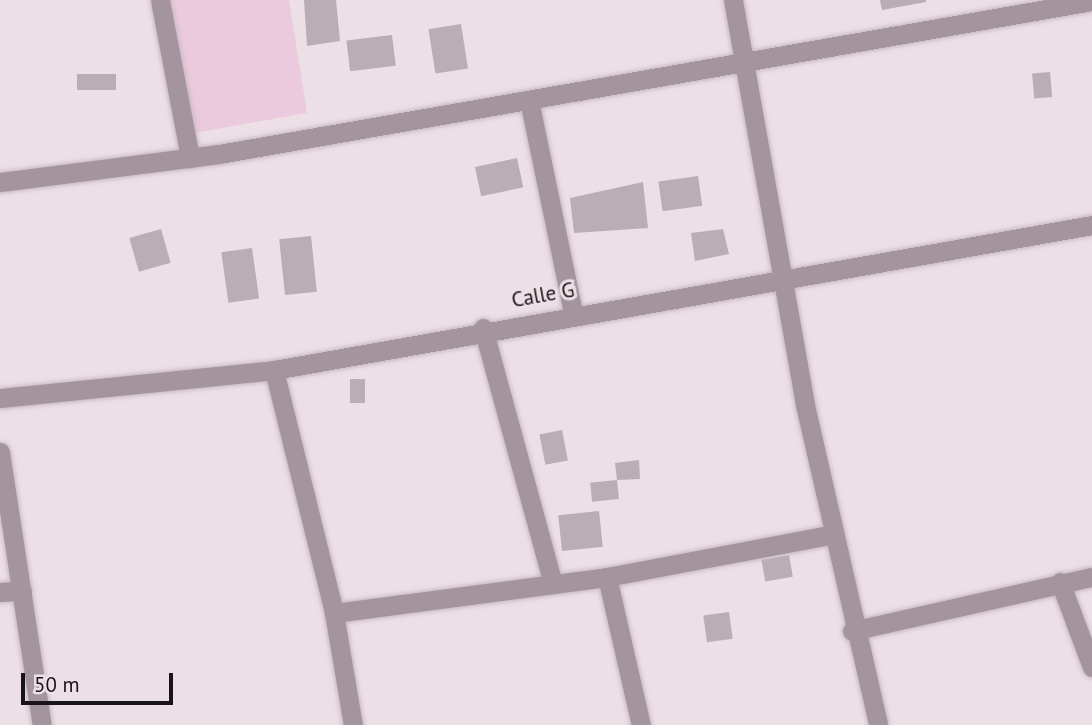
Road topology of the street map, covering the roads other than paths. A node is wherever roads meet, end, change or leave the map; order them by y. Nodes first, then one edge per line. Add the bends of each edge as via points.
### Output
1 (160, 0) edge
2 (733, 0) edge
3 (1092, 1) edge
4 (747, 63) junction
5 (529, 100) junction
6 (190, 158) junction
7 (0, 182) edge
8 (1092, 225) edge
9 (781, 277) junction
10 (573, 313) junction
11 (484, 328) junction
12 (274, 370) junction
13 (0, 398) edge
14 (0, 452) edge
15 (834, 534) junction
16 (607, 577) junction
17 (1092, 577) edge
18 (1060, 582) junction
19 (553, 584) junction
20 (22, 591) junction
21 (0, 592) edge
22 (334, 612) junction
23 (852, 631) junction
24 (1092, 667) edge
25 (42, 725) edge
26 (354, 725) edge
27 (641, 725) edge
28 (878, 725) edge

1 - 6 street
2 - 4 street
3 - 4 street
4 - 5 street
4 - 9 street
5 - 6 street
5 - 10 street
6 - 7 street
8 - 9 street, Calle G
9 - 10 street, Calle G
9 - 15 street
10 - 11 street, Calle G
11 - 12 street, Calle G
11 - 19 street
12 - 13 street, Calle G
12 - 22 street
14 - 20 street
15 - 16 street
15 - 23 street
16 - 19 street
16 - 27 street
17 - 18 street
18 - 23 street
18 - 24 street
19 - 22 street
20 - 21 street
20 - 25 street
22 - 26 street
23 - 28 street

